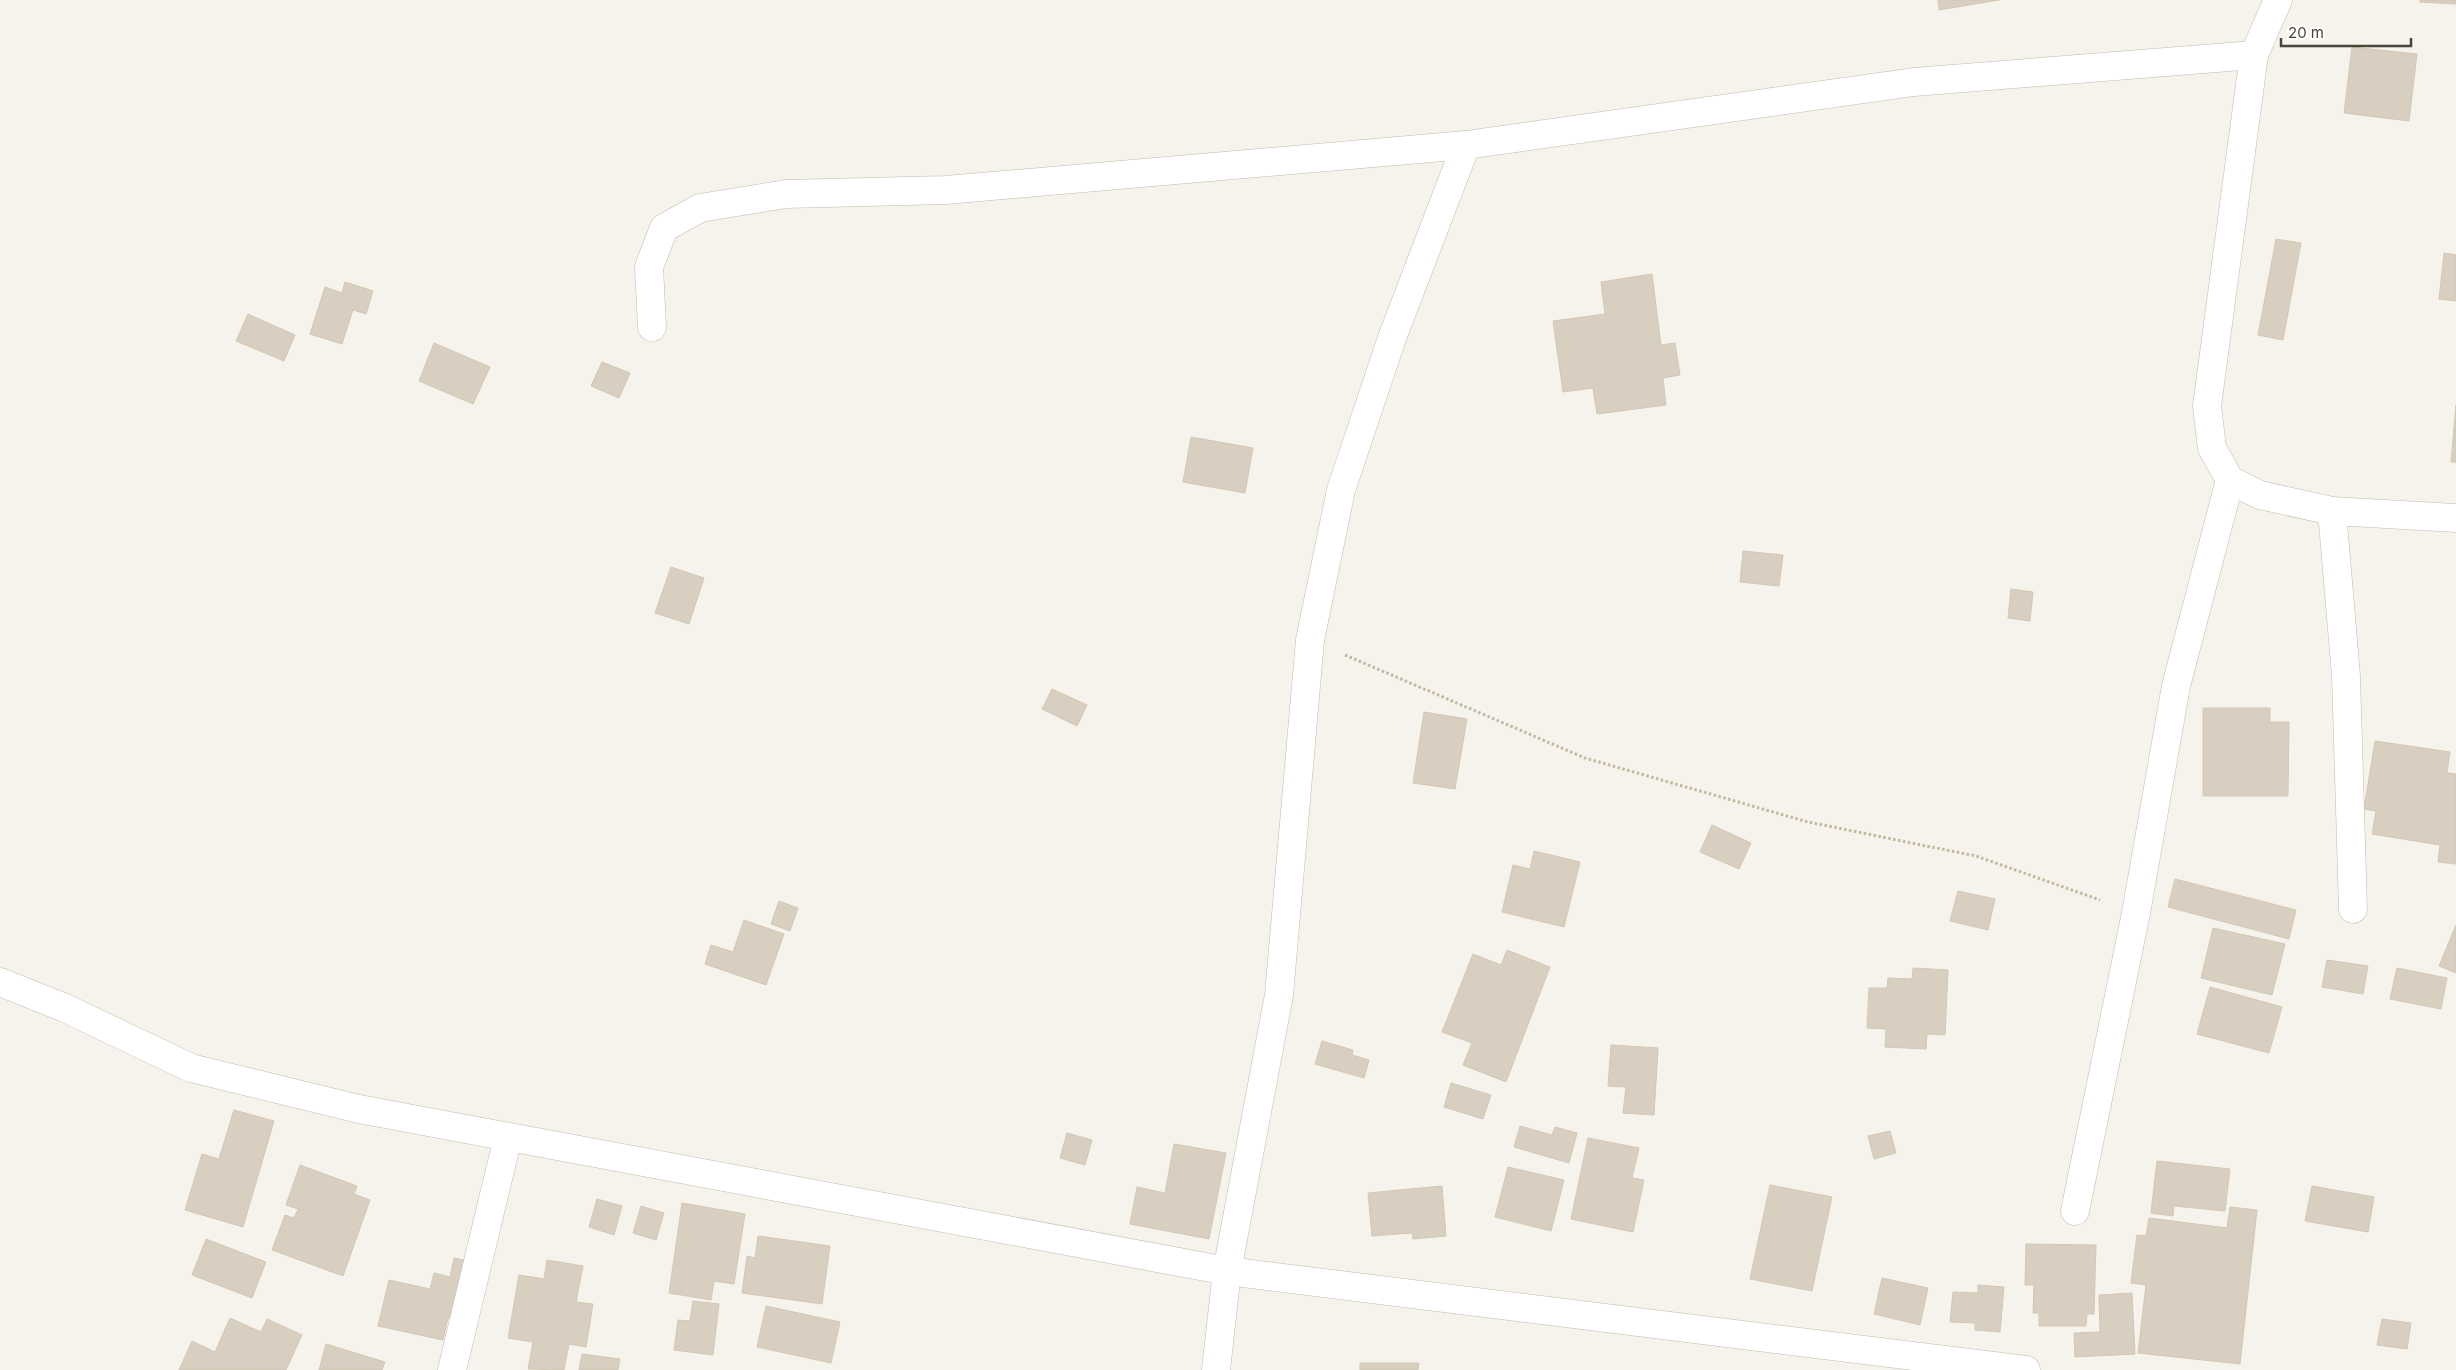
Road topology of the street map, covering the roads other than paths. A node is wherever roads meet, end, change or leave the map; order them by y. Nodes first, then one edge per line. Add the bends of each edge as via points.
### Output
1 (2278, 0) edge
2 (2254, 55) junction
3 (1466, 145) junction
4 (652, 327) dead end
5 (2230, 480) junction
6 (2332, 511) junction
7 (2456, 518) edge
8 (2353, 909) dead end
9 (0, 982) edge
10 (508, 1137) junction
11 (2075, 1211) dead end
12 (1227, 1271) junction
13 (2012, 1369) edge
14 (452, 1370) edge
15 (1216, 1370) edge

1 - 2 street
2 - 3 street via 1914,82
2 - 5 street via 2206,406 2212,448
3 - 4 street via 946,190 786,194 700,208 664,228 649,267
3 - 12 street via 1392,338 1341,490 1310,640 1280,995
5 - 6 street via 2260,495
5 - 11 street via 2176,686 2136,912
6 - 7 street
6 - 8 street via 2346,676
9 - 10 street via 65,1008 191,1068 359,1109
10 - 12 street
10 - 14 street
12 - 13 street
12 - 15 street

